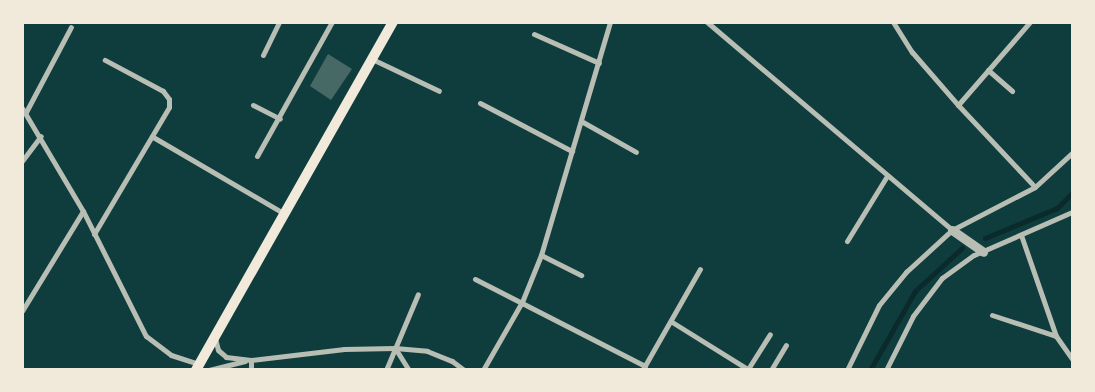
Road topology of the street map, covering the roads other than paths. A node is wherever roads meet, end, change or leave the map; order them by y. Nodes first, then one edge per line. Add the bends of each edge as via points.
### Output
1 (279, 22) edge
2 (332, 22) edge
3 (393, 22) edge
4 (610, 22) edge
5 (707, 22) edge
6 (893, 22) edge
7 (1030, 22) edge
8 (71, 27) dead end
9 (534, 34) dead end
10 (262, 55) dead end
11 (372, 58) junction
12 (105, 60) dead end
13 (599, 63) junction
14 (988, 70) junction
15 (439, 91) dead end
16 (1012, 91) dead end
17 (480, 103) dead end
18 (253, 105) dead end
19 (958, 105) junction
20 (24, 110) edge
21 (280, 119) junction
22 (581, 122) junction
23 (41, 136) junction
24 (153, 138) junction
25 (572, 151) junction
26 (636, 152) dead end
27 (1072, 153) edge
28 (257, 156) dead end
29 (22, 161) edge
30 (887, 176) junction
31 (1035, 186) junction
32 (83, 211) junction
33 (1072, 212) edge
34 (283, 213) junction
35 (952, 230) junction
36 (94, 234) junction
37 (1022, 235) junction
38 (847, 241) dead end
39 (983, 252) junction
40 (541, 254) junction
41 (700, 269) dead end
42 (581, 275) dead end
43 (475, 279) dead end
44 (418, 294) dead end
45 (522, 302) junction
46 (22, 311) edge
47 (992, 314) dead end
48 (672, 322) junction
49 (770, 334) dead end
50 (214, 336) junction
51 (1056, 336) junction
52 (786, 345) dead end
53 (395, 348) junction
54 (1072, 359) edge
55 (251, 360) junction
56 (197, 367) edge
57 (644, 368) edge
58 (748, 369) edge
59 (209, 370) edge
60 (251, 370) edge
61 (386, 370) edge
62 (409, 370) edge
63 (464, 370) edge
64 (483, 370) edge
65 (771, 370) edge
66 (847, 370) edge
67 (886, 370) edge

1 - 10 street
2 - 21 street
3 - 11 main road
4 - 13 street
5 - 30 street
6 - 19 street via 912,52
7 - 14 street
8 - 20 street
9 - 13 street
11 - 15 street
11 - 34 main road
12 - 24 street via 163,91 169,99 169,107
13 - 22 street
14 - 16 street
14 - 19 street
17 - 25 street
18 - 21 street
19 - 31 street
20 - 23 street
21 - 28 street
22 - 25 street
22 - 26 street
23 - 29 street
23 - 32 street
24 - 34 street
24 - 36 street
25 - 40 street
27 - 31 street
30 - 35 street
30 - 38 street
31 - 35 street
32 - 36 street
32 - 46 street
33 - 37 street
34 - 50 main road
35 - 39 street
35 - 66 street via 906,272 879,305
36 - 56 street via 146,336 171,355
37 - 39 street
37 - 51 street
39 - 67 street via 942,278 913,316
40 - 42 street
40 - 45 street
41 - 48 street
43 - 45 street
44 - 53 street
45 - 57 street
45 - 64 street
47 - 51 street
48 - 57 street
48 - 58 street
49 - 58 street
50 - 55 street via 218,350 226,357
50 - 56 main road
51 - 54 street
52 - 65 street
53 - 55 street via 344,349
53 - 61 street
53 - 62 street
53 - 63 street via 426,351 452,361
55 - 59 street
55 - 60 street

